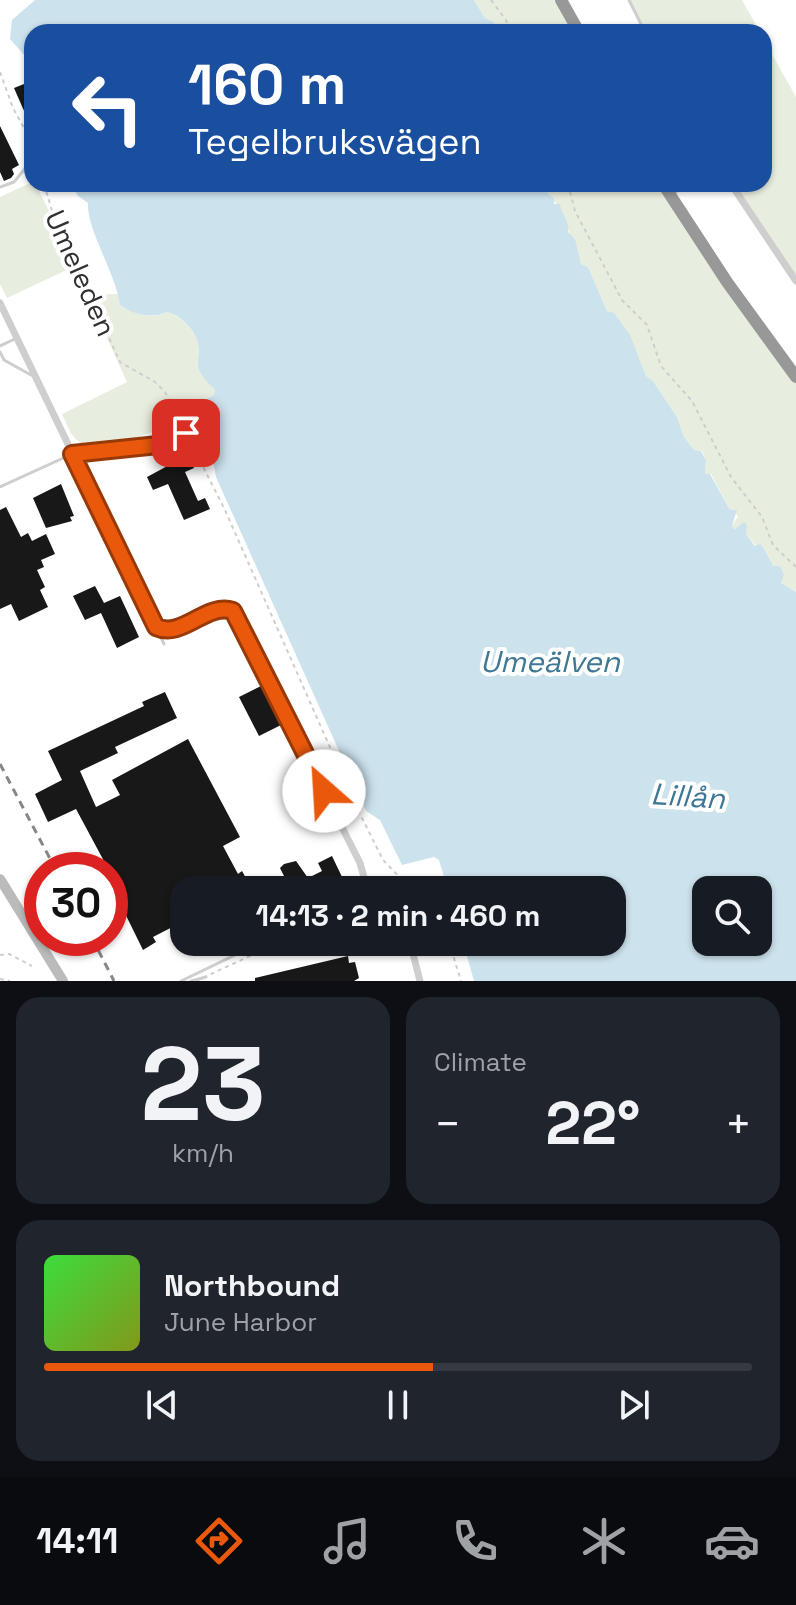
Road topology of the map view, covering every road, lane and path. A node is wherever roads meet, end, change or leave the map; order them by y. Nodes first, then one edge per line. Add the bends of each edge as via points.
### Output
1 (491, 0) edge
2 (561, 0) edge
3 (629, 0) edge
4 (507, 24) edge
5 (574, 24) edge
6 (641, 24) edge
7 (0, 72) edge
8 (24, 128) edge
9 (24, 170) edge
10 (0, 187) edge
11 (46, 192) edge
12 (570, 192) edge
13 (669, 192) edge
14 (736, 192) edge
15 (796, 281) edge
16 (0, 303) edge
17 (17, 338) junction
18 (0, 346) edge
19 (0, 352) edge
20 (34, 375) junction
21 (796, 377) edge
22 (186, 433) junction
23 (72, 454) junction
24 (0, 487) edge
25 (796, 567) edge
26 (156, 627) junction
27 (164, 644) dead end
28 (364, 876) edge
29 (398, 876) edge
30 (0, 879) edge
31 (0, 955) edge
32 (233, 956) edge
33 (249, 956) edge
34 (414, 956) edge
35 (453, 956) edge
36 (32, 966) dead end
37 (206, 977) dead end
38 (0, 979) edge
39 (10, 981) edge
40 (63, 981) edge
41 (181, 981) edge
42 (194, 981) edge
43 (420, 981) edge
44 (461, 981) edge

1 - 4 path
2 - 5 highway
3 - 6 lane
7 - 8 path
9 - 10 lane via 14,182
11 - 22 path, Umeleden via 120,362 165,392
12 - 25 path via 622,300 647,325 661,366 692,401 731,477 762,517 773,545
13 - 21 highway
14 - 15 street
16 - 17 street
17 - 18 lane
17 - 20 street
19 - 20 lane via 4,360
20 - 23 street
22 - 23 lane via 158,445
22 - 29 path via 356,806 383,860
23 - 24 lane
23 - 26 street
26 - 27 lane
26 - 28 street via 170,630 217,610 233,611
30 - 40 main road
31 - 36 path
32 - 41 lane
33 - 42 path, bridge
34 - 43 street
35 - 44 path
37 - 42 lane
38 - 39 path

